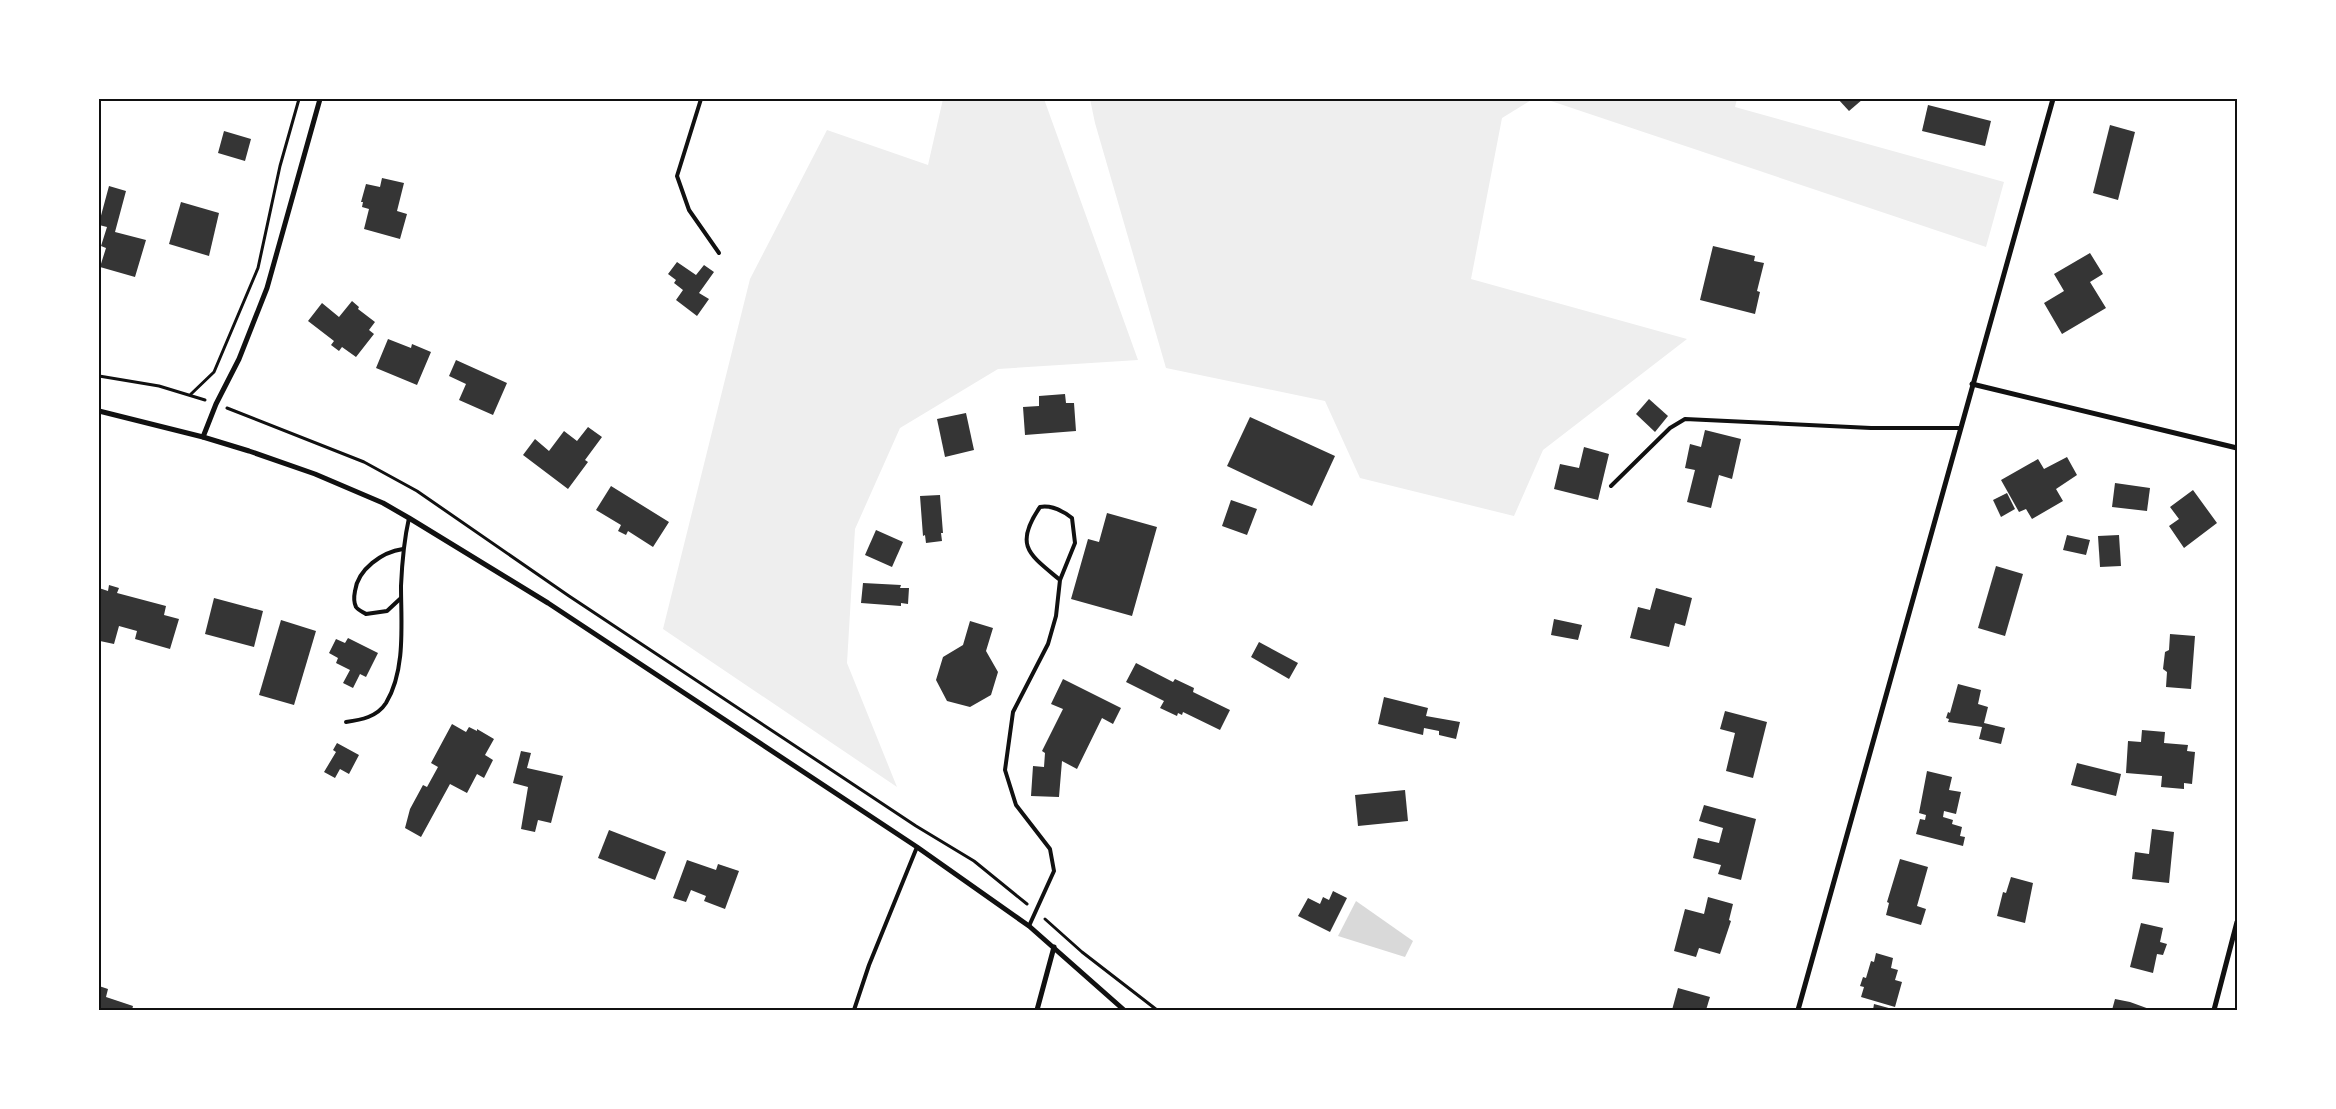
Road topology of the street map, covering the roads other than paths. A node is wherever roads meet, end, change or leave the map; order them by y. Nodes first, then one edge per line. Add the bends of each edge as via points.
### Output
1 (320, 99) edge
2 (700, 99) edge
3 (2053, 99) edge
4 (719, 254) dead end
5 (1972, 384) junction
6 (99, 411) edge
7 (1960, 428) junction
8 (203, 437) junction
9 (2237, 448) edge
10 (1611, 486) dead end
11 (409, 518) junction
12 (403, 549) junction
13 (1060, 580) junction
14 (401, 598) junction
15 (346, 722) dead end
16 (917, 847) junction
17 (2237, 922) edge
18 (1029, 926) junction
19 (1054, 947) junction
20 (854, 1010) edge
21 (1038, 1010) edge
22 (1124, 1010) edge
23 (1798, 1010) edge
24 (2214, 1010) edge

1 - 8 street via 267,288
2 - 4 lane via 677,176 689,210
3 - 5 street
5 - 7 street
5 - 9 street
6 - 8 street
7 - 10 lane via 1871,428 1685,419 1670,428
7 - 23 street
8 - 11 street via 315,474 383,503
11 - 12 lane
11 - 16 street via 548,603
12 - 14 lane
12 - 14 lane via 392,550 364,571 356,582 354,597 356,607 366,614 387,611
13 - 13 lane via 1075,544 1072,518 1061,510 1040,507 1027,530 1026,545 1032,557
13 - 18 lane via 1056,616 1048,644 1013,712 1005,770 1016,805 1050,849 1054,871
14 - 15 lane via 396,680 385,704 367,719
16 - 18 street
16 - 20 lane
17 - 24 street
18 - 19 street
19 - 21 street
19 - 22 street

